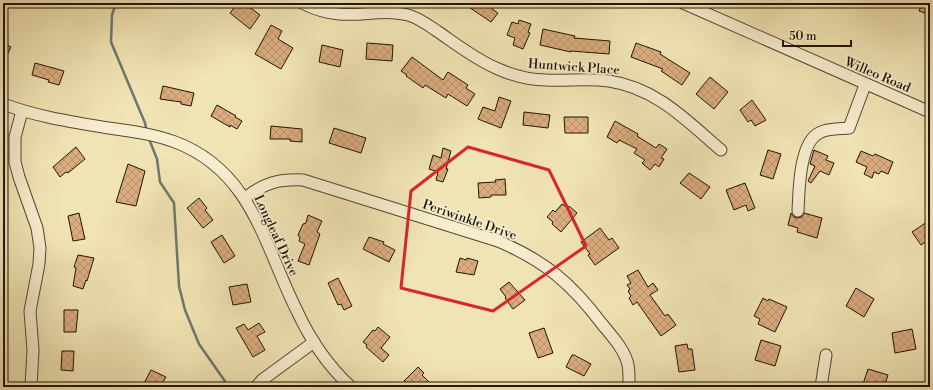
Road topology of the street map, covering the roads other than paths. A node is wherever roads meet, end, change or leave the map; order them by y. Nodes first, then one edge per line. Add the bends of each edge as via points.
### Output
1 (302, 3) edge
2 (682, 3) edge
3 (397, 8) edge
4 (865, 85) junction
5 (3, 104) edge
6 (22, 111) junction
7 (930, 112) edge
8 (721, 150) dead end
9 (245, 198) junction
10 (798, 212) dead end
11 (314, 342) junction
12 (826, 355) dead end
13 (629, 381) dead end
14 (31, 387) edge
15 (256, 387) edge
16 (351, 387) edge
17 (821, 387) edge

1 - 3 street, Huntwick Place via 324,12 340,14 386,12
2 - 4 street, Willeo Road
3 - 8 street, Huntwick Place via 422,21 480,60 512,74 544,80 609,81 643,91 669,106
4 - 7 street, Willeo Road
4 - 10 street via 849,128 819,133 808,145
5 - 6 street, Longleaf Drive
6 - 9 street, Longleaf Drive via 54,119 148,134 175,142 214,164
6 - 14 street via 15,137 15,162 37,228 40,248 30,311 33,350
9 - 11 street, Longleaf Drive
9 - 13 street, Periwinkle Drive via 256,189 272,182 303,180 520,250 558,275 577,292 622,350 628,364
11 - 15 street
11 - 16 street, Longleaf Drive
12 - 17 street

